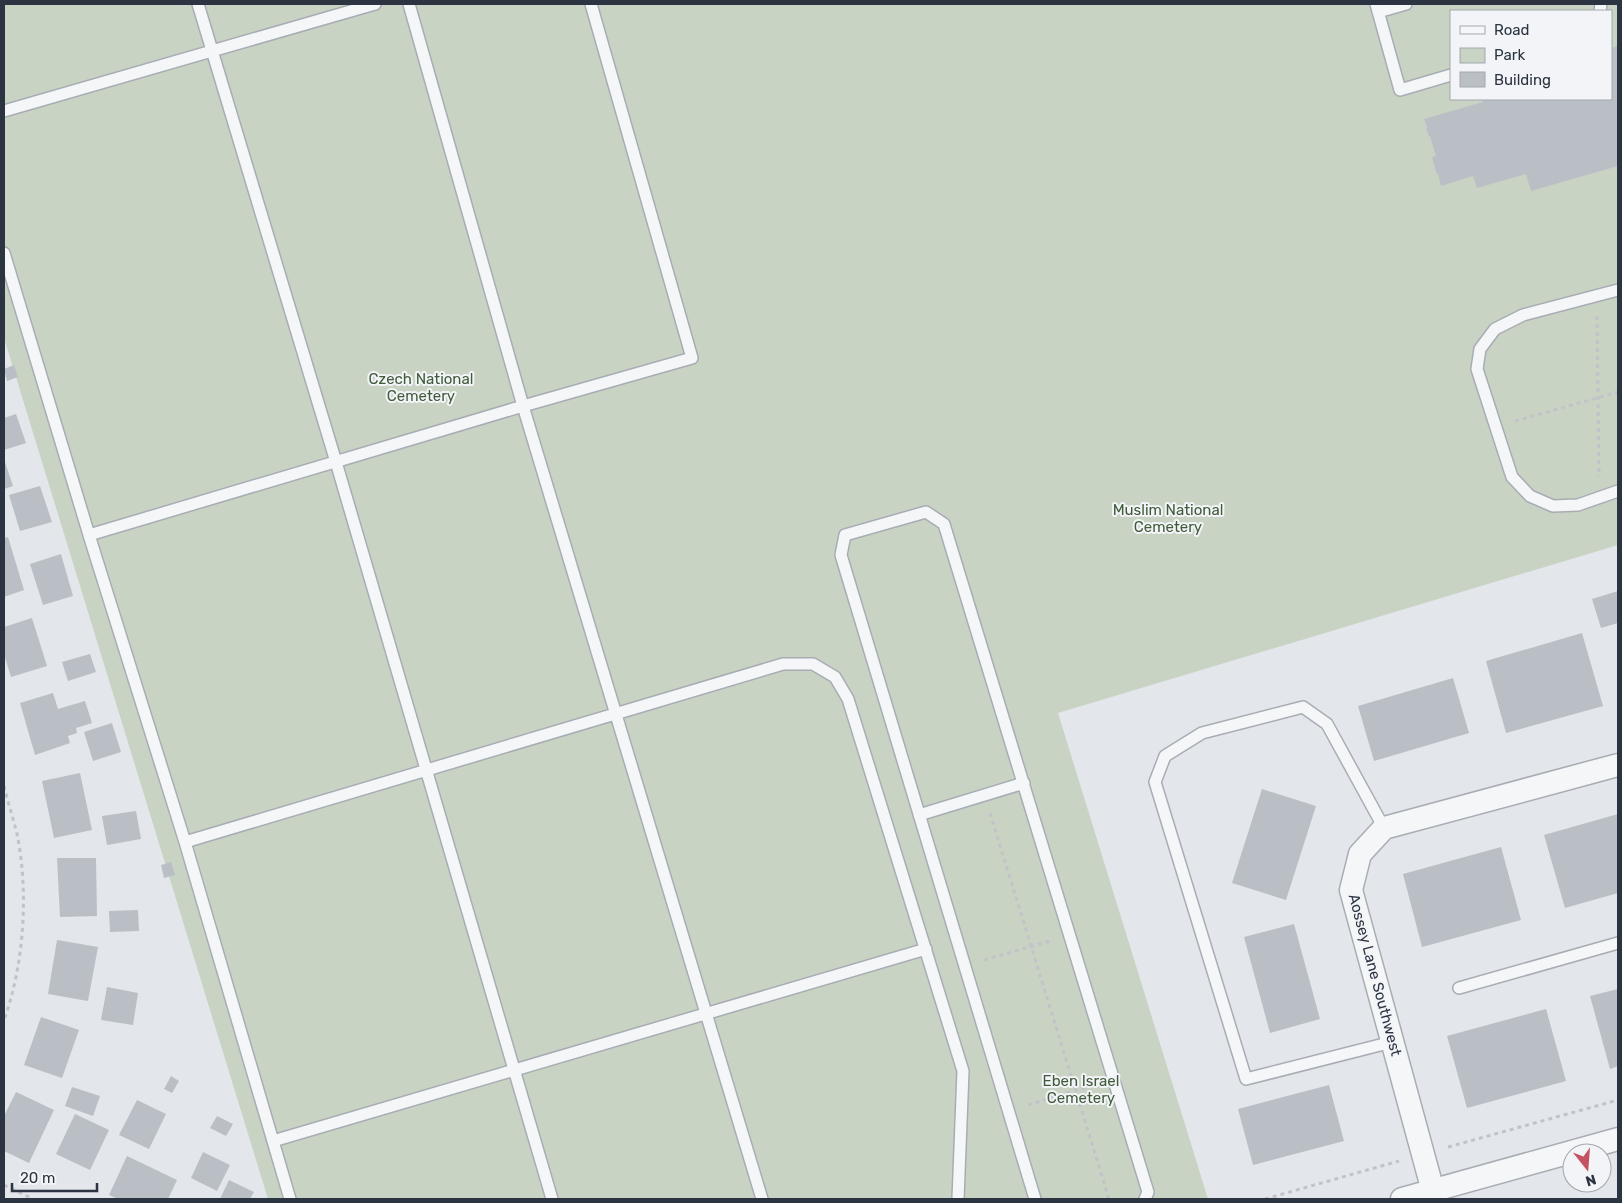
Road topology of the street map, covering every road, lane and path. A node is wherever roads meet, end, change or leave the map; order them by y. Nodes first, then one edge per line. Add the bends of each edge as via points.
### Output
1 (198, 4) edge
2 (375, 4) edge
3 (409, 4) edge
4 (590, 4) edge
5 (1406, 4) edge
6 (1377, 8) edge
7 (212, 50) junction
8 (1450, 75) edge
9 (4, 111) edge
10 (4, 253) edge
11 (1618, 290) edge
12 (1597, 295) junction
13 (1618, 392) edge
14 (1598, 397) junction
15 (523, 406) junction
16 (1495, 426) junction
17 (336, 462) junction
18 (1618, 491) edge
19 (1599, 498) junction
20 (89, 535) junction
21 (616, 713) junction
22 (1618, 765) edge
23 (427, 771) junction
24 (1024, 783) junction
25 (4, 786) edge
26 (985, 795) junction
27 (919, 815) junction
28 (1384, 828) junction
29 (185, 842) junction
30 (1070, 936) junction
31 (1618, 943) edge
32 (1031, 946) junction
33 (926, 949) junction
34 (965, 966) junction
35 (1459, 988) dead end
36 (707, 1013) junction
37 (4, 1020) edge
38 (1392, 1042) junction
39 (514, 1069) junction
40 (1114, 1079) junction
41 (1076, 1091) junction
42 (1618, 1100) edge
43 (1008, 1111) junction
44 (1618, 1139) edge
45 (273, 1141) junction
46 (1444, 1148) dead end
47 (1404, 1159) dead end
48 (4, 1185) edge
49 (1434, 1191) junction
50 (33, 1199) edge
51 (290, 1199) edge
52 (552, 1199) edge
53 (762, 1199) edge
54 (958, 1199) edge
55 (1035, 1199) edge
56 (1109, 1199) edge
57 (1145, 1199) edge
58 (1265, 1199) edge
59 (1402, 1199) edge

1 - 7 lane
2 - 7 lane
3 - 15 lane
4 - 15 lane via 692,358
5 - 6 lane
6 - 8 lane via 1400,90
7 - 9 lane
7 - 17 lane
10 - 20 lane
11 - 12 lane
12 - 14 path
12 - 16 lane via 1523,315 1495,329 1480,348 1477,369
13 - 14 path
14 - 16 path
14 - 19 path
15 - 17 lane
15 - 21 lane
16 - 19 lane via 1512,477 1530,496 1553,506 1578,505
17 - 20 lane
17 - 23 lane
18 - 19 lane
20 - 29 lane
21 - 23 lane
21 - 33 lane via 783,664 814,664 835,677 848,700
21 - 36 lane
22 - 28 street
23 - 29 lane
23 - 39 lane
24 - 26 lane
24 - 27 lane via 944,524 926,512 846,535 841,555
24 - 30 lane
25 - 37 path via 17,835 23,903 17,968
26 - 27 lane
26 - 32 path
27 - 34 lane
28 - 38 street, Aossey Lane Southwest via 1360,854 1351,890
28 - 38 lane via 1327,724 1303,707 1202,733 1165,756 1155,782 1246,1079
29 - 45 lane
30 - 32 path
30 - 40 lane
31 - 35 lane
32 - 34 path
32 - 41 path
33 - 36 lane
33 - 54 lane via 963,1070
34 - 43 lane
36 - 39 lane
36 - 53 lane
38 - 49 street, Aossey Lane Southwest
39 - 45 lane
39 - 52 lane
40 - 41 path
40 - 57 lane via 1148,1192
41 - 43 path
41 - 56 path
42 - 46 path
43 - 55 lane
44 - 49 street
45 - 51 lane
47 - 58 path
48 - 50 path
49 - 59 street

